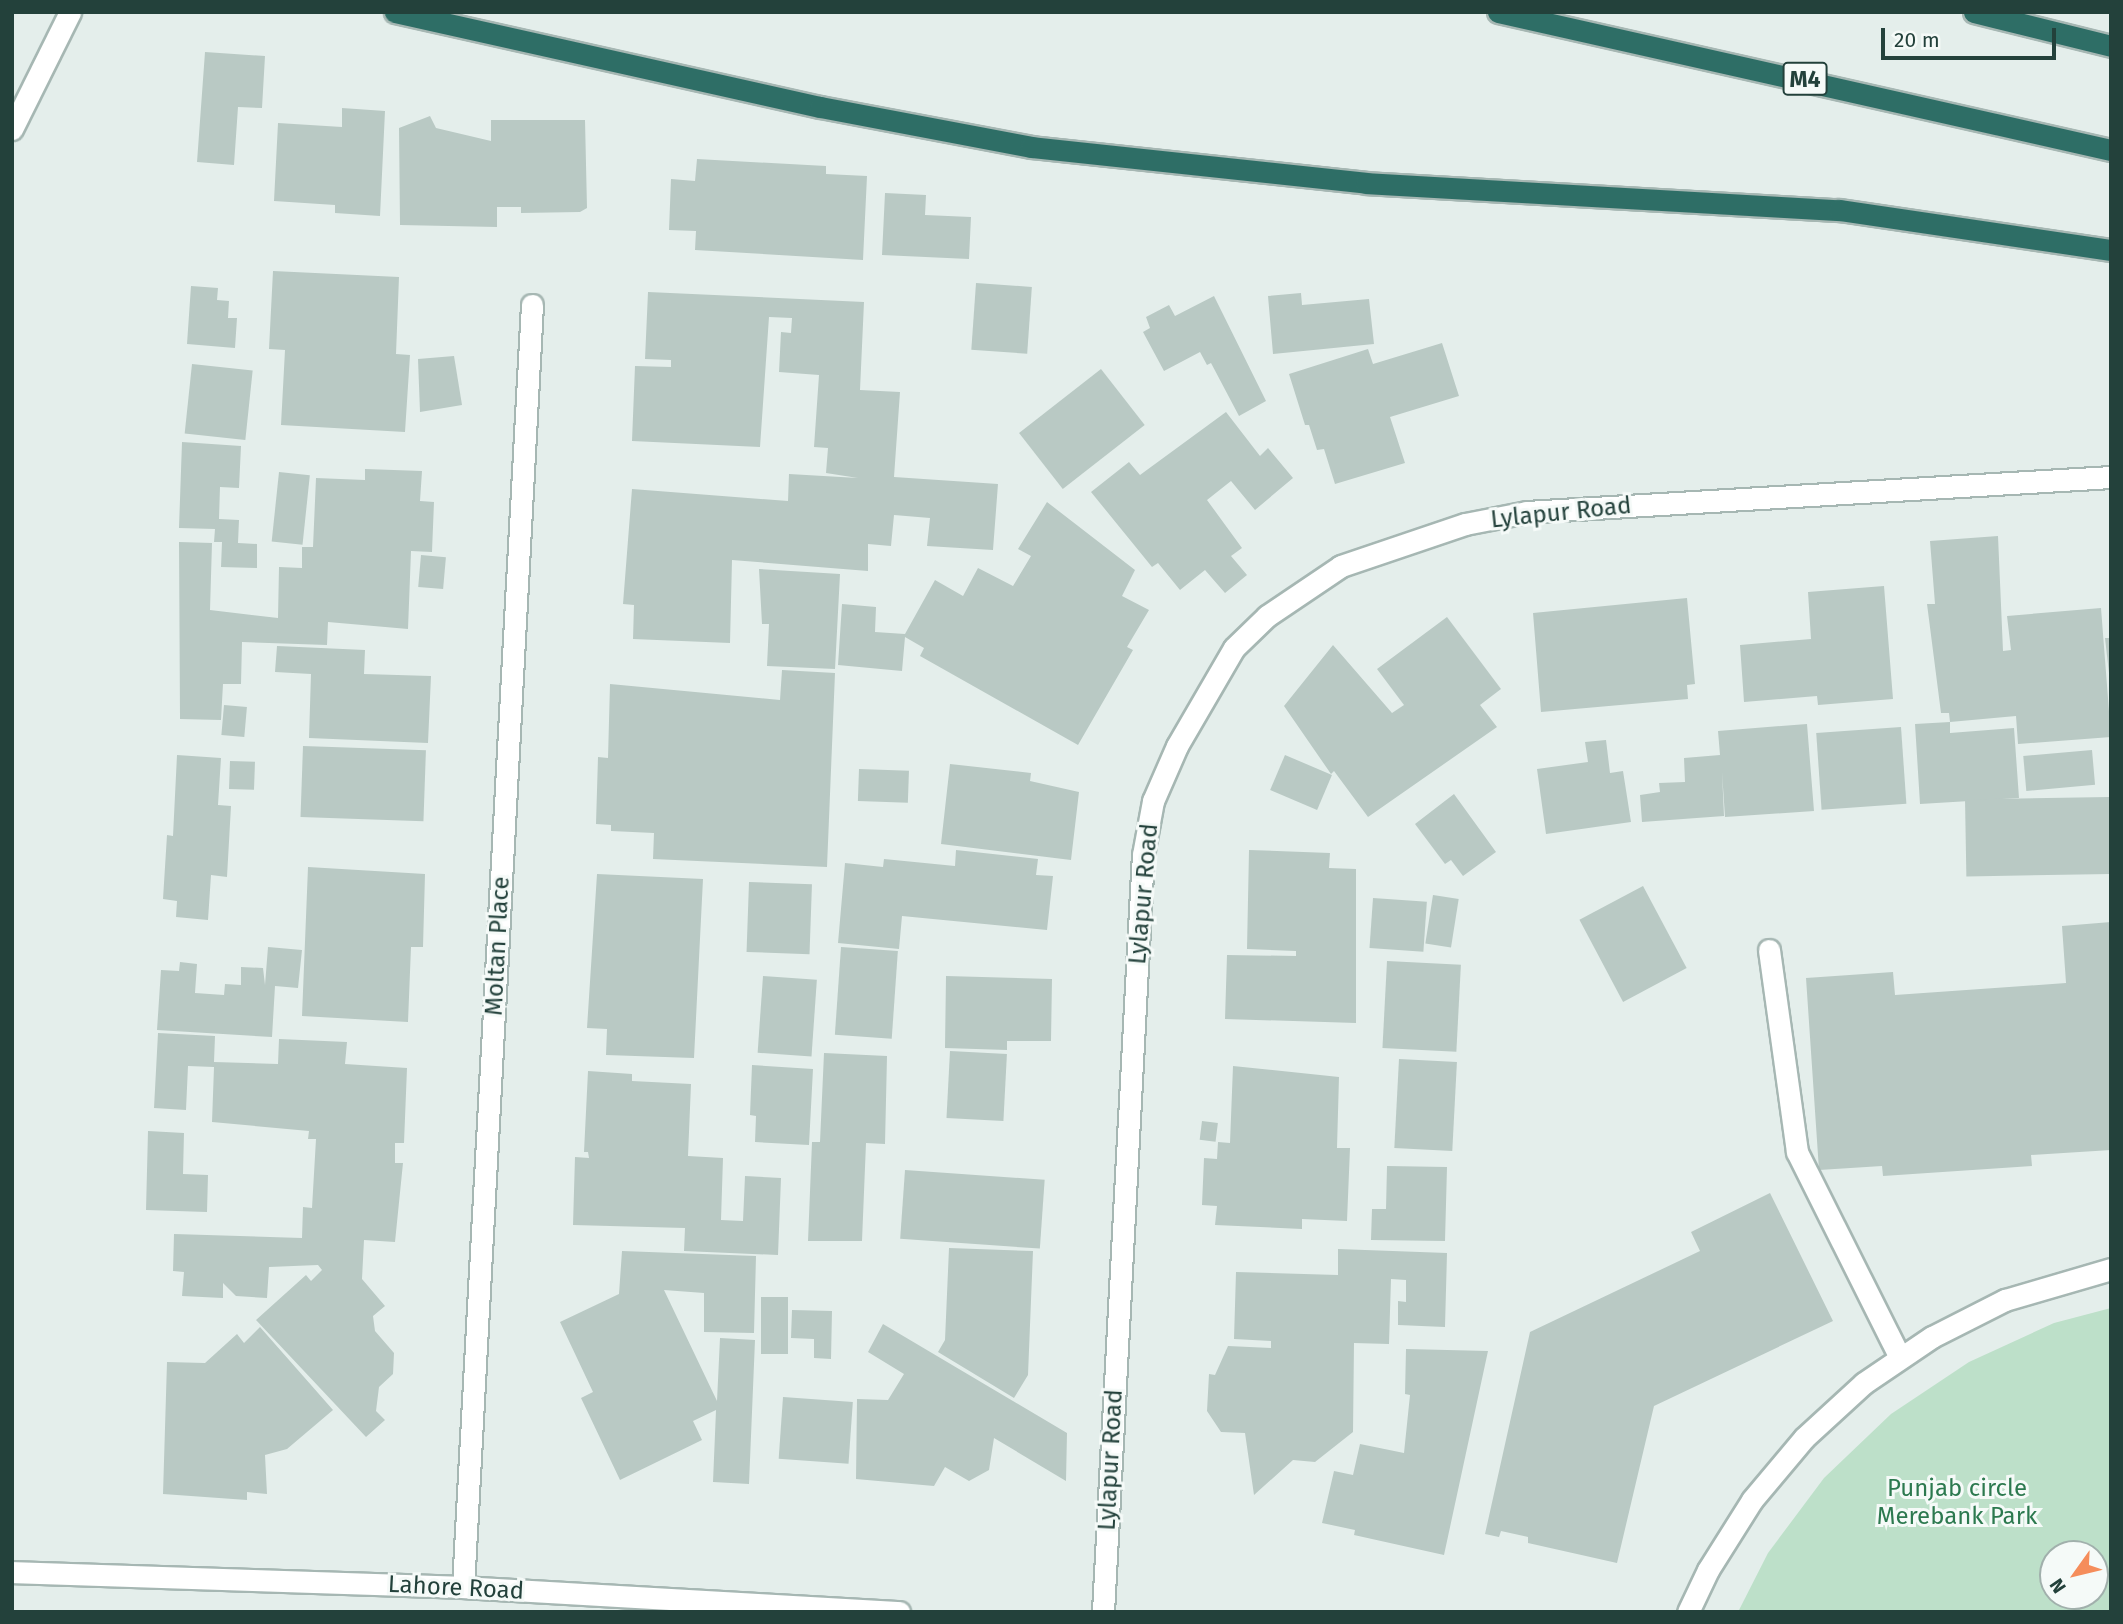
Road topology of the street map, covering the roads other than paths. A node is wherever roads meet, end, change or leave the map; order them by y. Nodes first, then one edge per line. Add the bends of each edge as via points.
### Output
1 (70, 12) edge
2 (395, 12) edge
3 (1498, 12) edge
4 (1974, 12) edge
5 (2111, 46) edge
6 (12, 129) edge
7 (2111, 150) edge
8 (2111, 250) edge
9 (532, 306) dead end
10 (2111, 477) edge
11 (1769, 950) dead end
12 (2111, 1269) edge
13 (1900, 1358) junction
14 (12, 1572) edge
15 (463, 1587) junction
16 (899, 1612) edge
17 (1102, 1612) edge
18 (1688, 1612) edge

1 - 6 street
2 - 8 highway via 820,107 1031,147 1366,183 1839,210
3 - 7 highway, M4
4 - 5 highway
9 - 15 street, Moltan Place
10 - 17 street, Lylapur Road via 1527,512 1465,524 1341,566 1267,616 1234,649 1201,698 1172,757 1153,801 1143,855
11 - 13 street via 1797,1152
12 - 13 street via 2005,1300
13 - 18 street via 1864,1382 1804,1438 1752,1500 1707,1570
14 - 15 street, Lahore Road
15 - 16 street, Lahore Road

